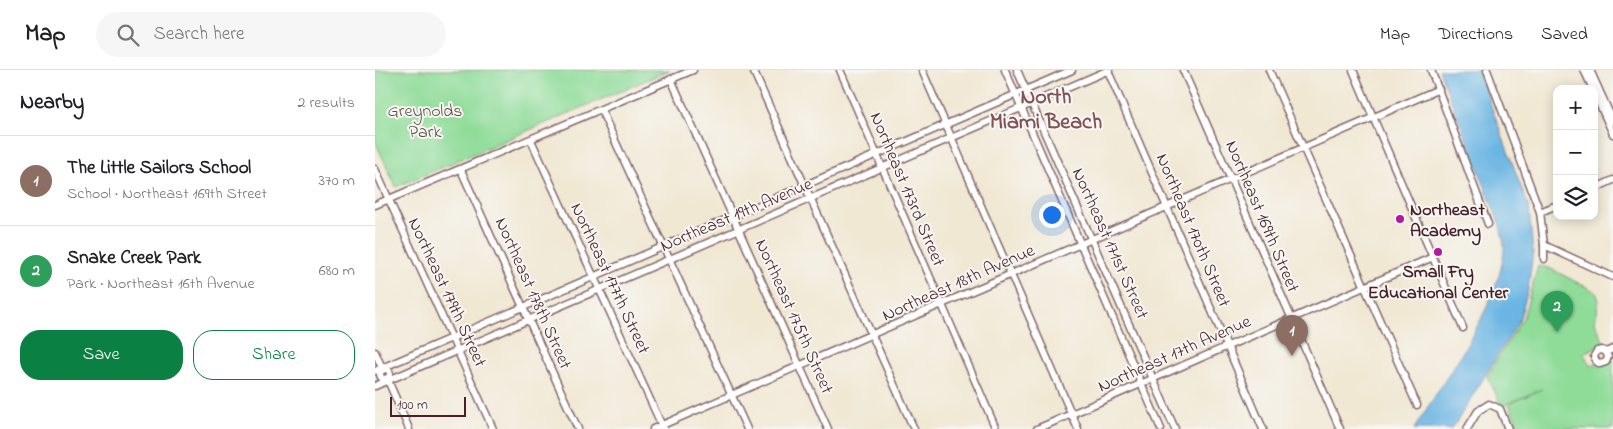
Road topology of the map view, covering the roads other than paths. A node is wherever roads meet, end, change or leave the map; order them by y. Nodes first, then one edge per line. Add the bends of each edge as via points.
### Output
1 (693, 70) edge
2 (753, 70) edge
3 (840, 70) edge
4 (922, 70) edge
5 (1005, 70) edge
6 (1017, 70) edge
7 (1072, 70) edge
8 (1109, 70) edge
9 (1183, 70) edge
10 (1269, 70) edge
11 (1353, 70) edge
12 (1431, 70) edge
13 (1487, 70) edge
14 (1584, 70) edge
15 (1590, 70) edge
16 (671, 79) junction
17 (1048, 81) junction
18 (1591, 85) edge
19 (1439, 89) junction
20 (1026, 90) junction
21 (1015, 94) junction
22 (1054, 94) junction
23 (1598, 101) edge
24 (1032, 103) junction
25 (1021, 107) junction
26 (601, 110) junction
27 (1373, 116) junction
28 (1613, 121) edge
29 (946, 124) junction
30 (1613, 134) edge
31 (951, 137) junction
32 (531, 140) junction
33 (1302, 146) junction
34 (1052, 149) junction
35 (877, 154) junction
36 (1042, 154) junction
37 (883, 168) junction
38 (375, 169) edge
39 (461, 170) junction
40 (1230, 178) junction
41 (1613, 180) edge
42 (805, 185) junction
43 (1598, 187) edge
44 (812, 198) junction
45 (389, 199) junction
46 (1077, 204) junction
47 (375, 205) edge
48 (1167, 205) junction
49 (1553, 207) edge
50 (1066, 210) junction
51 (1540, 212) junction
52 (733, 216) junction
53 (1488, 224) dead end
54 (739, 229) junction
55 (1092, 238) junction
56 (1081, 244) junction
57 (1545, 245) junction
58 (663, 246) junction
59 (1433, 257) junction
60 (669, 259) junction
61 (1543, 260) dead end
62 (1011, 274) junction
63 (593, 276) junction
64 (1613, 277) edge
65 (1364, 287) junction
66 (599, 289) junction
67 (942, 306) junction
68 (523, 307) junction
69 (1291, 319) junction
70 (531, 320) junction
71 (1463, 328) dead end
72 (873, 335) junction
73 (450, 338) junction
74 (1227, 346) junction
75 (458, 350) junction
76 (375, 352) edge
77 (801, 366) junction
78 (383, 369) junction
79 (375, 371) edge
80 (388, 379) junction
81 (1154, 379) junction
82 (1142, 384) junction
83 (375, 386) edge
84 (732, 395) junction
85 (1417, 405) dead end
86 (1071, 414) junction
87 (662, 427) edge
88 (409, 429) edge
89 (493, 429) edge
90 (578, 429) edge
91 (653, 429) edge
92 (747, 429) edge
93 (828, 429) edge
94 (914, 429) edge
95 (996, 429) edge
96 (1037, 429) edge
97 (1078, 429) edge
98 (1161, 429) edge
99 (1175, 429) edge
100 (1263, 429) edge
101 (1340, 429) edge
102 (1467, 429) edge
103 (1508, 429) edge

1 - 16 street
2 - 42 street
3 - 35 street, Northeast 173rd Street
4 - 29 street
5 - 21 street, Northeast 171st Street
6 - 20 street, Northeast 171st Street
7 - 17 street, Northeast 19th Avenue
8 - 22 street, Northeast 19th Avenue
8 - 48 street, Northeast 170th Street
9 - 40 street, Northeast 169th Street
10 - 33 street
11 - 27 street
12 - 19 street
13 - 51 street
14 - 18 street
15 - 28 street
16 - 26 street
16 - 52 street, Northeast 175th Street
17 - 20 street, Northeast 19th Avenue
17 - 22 street
19 - 27 street, Northeast 18th Avenue
19 - 53 street
20 - 21 street, Northeast 19th Avenue
20 - 24 street, Northeast 171st Street
21 - 25 street, Northeast 171st Street
21 - 29 street, Northeast 19th Avenue
22 - 24 street, Northeast 19th Avenue
23 - 30 street
24 - 25 street, Northeast 19th Avenue
24 - 34 street, Northeast 171st Street
25 - 31 street, Northeast 19th Avenue
25 - 36 street, Northeast 171st Street
26 - 32 street
26 - 58 street
27 - 33 street, Northeast 18th Avenue
27 - 59 street
29 - 31 street
29 - 35 street, Northeast 19th Avenue
31 - 37 street, Northeast 19th Avenue
31 - 62 street
32 - 39 street
32 - 63 street, Northeast 177th Street
33 - 40 street, Northeast 18th Avenue
33 - 65 street
34 - 36 street
34 - 46 street, Northeast 171st Street
35 - 37 street, Northeast 173rd Street
35 - 42 street, Northeast 19th Avenue
36 - 50 street, Northeast 171st Street
37 - 44 street, Northeast 19th Avenue
37 - 67 street, Northeast 173rd Street
38 - 45 street, Northeast 179th Street
39 - 45 street
39 - 68 street, Northeast 178th Street
40 - 48 street, Northeast 18th Avenue
40 - 69 street, Northeast 169th Street
41 - 43 street
42 - 44 street
42 - 52 street, Northeast 19th Avenue
44 - 54 street, Northeast 19th Avenue
44 - 72 street
45 - 47 street
45 - 73 street, Northeast 179th Street
46 - 50 street
46 - 55 street, Northeast 171st Street
48 - 55 street, Northeast 18th Avenue
48 - 74 street, Northeast 170th Street
49 - 51 street
50 - 56 street, Northeast 171st Street
51 - 57 street
52 - 54 street, Northeast 175th Street
52 - 58 street, Northeast 19th Avenue
54 - 60 street, Northeast 19th Avenue
54 - 77 street, Northeast 175th Street
55 - 56 street, Northeast 18th Avenue
55 - 81 street, Northeast 171st Street
56 - 62 street, Northeast 18th Avenue
56 - 82 street, Northeast 171st Street
57 - 61 street
57 - 64 street
58 - 60 street
58 - 63 street, Northeast 19th Avenue
59 - 65 street, Northeast 17th Avenue
59 - 71 street
60 - 66 street, Northeast 19th Avenue
60 - 84 street
62 - 67 street, Northeast 18th Avenue
62 - 86 street
63 - 66 street, Northeast 177th Street
63 - 68 street, Northeast 19th Avenue
65 - 69 street, Northeast 17th Avenue
65 - 85 street
66 - 70 street, Northeast 19th Avenue
66 - 87 street, Northeast 177th Street
67 - 72 street, Northeast 18th Avenue
67 - 95 street, Northeast 173rd Street
68 - 70 street, Northeast 178th Street
68 - 73 street, Northeast 19th Avenue
69 - 74 street, Northeast 17th Avenue
69 - 101 street, Northeast 169th Street
70 - 75 street, Northeast 19th Avenue
70 - 90 street, Northeast 178th Street
72 - 77 street, Northeast 18th Avenue
72 - 94 street
73 - 75 street, Northeast 179th Street
73 - 78 street, Northeast 19th Avenue
74 - 81 street, Northeast 17th Avenue
74 - 100 street, Northeast 170th Street
75 - 80 street, Northeast 19th Avenue
75 - 89 street, Northeast 179th Street
76 - 78 street
77 - 84 street, Northeast 18th Avenue
77 - 93 street, Northeast 175th Street
78 - 79 street, Northeast 19th Avenue
78 - 80 street via 380,376
80 - 83 street, Northeast 19th Avenue
80 - 88 street
81 - 82 street, Northeast 17th Avenue
81 - 99 street, Northeast 171st Street
82 - 86 street, Northeast 17th Avenue
82 - 98 street, Northeast 171st Street
84 - 87 street, Northeast 18th Avenue
84 - 92 street
86 - 96 street, Northeast 17th Avenue
86 - 97 street
87 - 91 street, Northeast 18th Avenue
102 - 103 street via 1478,411 1493,404 1500,409

